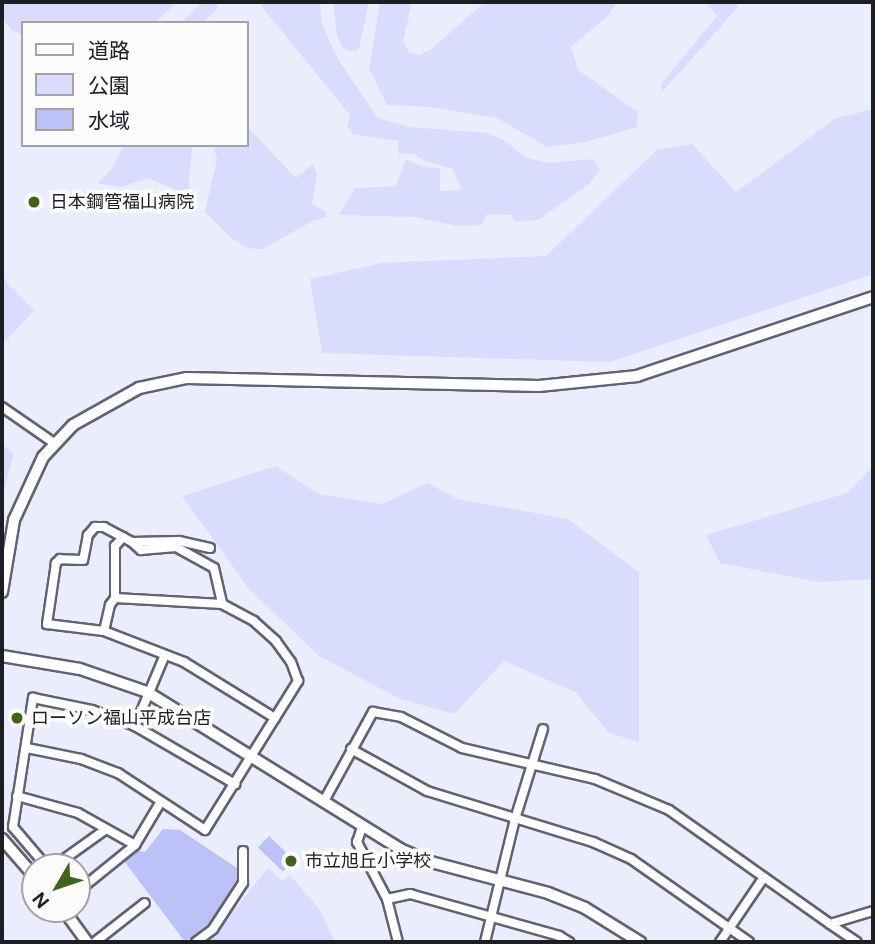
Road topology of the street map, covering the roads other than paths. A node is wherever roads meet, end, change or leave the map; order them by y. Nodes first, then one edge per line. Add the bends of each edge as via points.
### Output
1 (873, 297) edge
2 (2, 407) edge
3 (54, 443) junction
4 (123, 537) junction
5 (132, 542) junction
6 (210, 548) dead end
7 (2, 592) edge
8 (115, 598) junction
9 (222, 604) junction
10 (104, 631) junction
11 (2, 656) edge
12 (164, 657) junction
13 (147, 692) junction
14 (275, 718) junction
15 (135, 726) junction
16 (543, 729) dead end
17 (27, 748) junction
18 (351, 749) junction
19 (252, 757) junction
20 (531, 762) junction
21 (235, 785) junction
22 (17, 796) junction
23 (324, 801) junction
24 (160, 803) junction
25 (515, 818) junction
26 (362, 827) junction
27 (106, 829) junction
28 (2, 839) edge
29 (135, 845) junction
30 (243, 851) dead end
31 (37, 853) edge
32 (71, 853) edge
33 (21, 861) edge
34 (764, 877) junction
35 (91, 881) edge
36 (501, 883) junction
37 (387, 900) junction
38 (145, 903) dead end
39 (873, 911) edge
40 (492, 918) junction
41 (73, 923) edge
42 (830, 924) junction
43 (729, 928) junction
44 (87, 942) edge
45 (95, 942) edge
46 (196, 942) edge
47 (398, 942) edge
48 (485, 942) edge
49 (569, 942) edge
50 (640, 942) edge
51 (720, 942) edge
52 (749, 942) edge
53 (857, 942) edge

1 - 3 street via 637,376 539,386 217,378 163,381 115,399
2 - 3 street
3 - 7 street via 33,473 17,510
4 - 5 street
4 - 8 street via 115,546
4 - 10 street via 95,527 88,535 83,560 60,559 56,563 47,624
5 - 6 street via 179,541
5 - 9 street via 141,550 176,547 214,568
8 - 9 street
8 - 10 street
9 - 14 street via 254,621 291,662 298,681
10 - 12 street
11 - 13 street via 80,669
12 - 13 street
12 - 14 street via 184,662
13 - 15 street
13 - 19 street
14 - 19 street
15 - 17 street via 92,710 33,698
15 - 21 street
16 - 20 street
17 - 22 street
17 - 24 street via 81,759 118,773
18 - 20 street via 373,712 401,718 462,748
18 - 23 street
18 - 25 street via 427,791
19 - 21 street
19 - 23 street
20 - 25 street
20 - 34 street via 595,779 669,810
21 - 24 street via 205,830
22 - 27 street via 78,813
22 - 31 street via 13,827
23 - 26 street
24 - 29 street
25 - 36 street
25 - 43 street via 631,859
26 - 36 street via 431,862
26 - 37 street via 357,842
27 - 29 street
27 - 32 street
28 - 33 street
29 - 35 street
30 - 46 street via 243,883 212,929
34 - 42 street
34 - 43 street
36 - 40 street
36 - 50 street via 548,893 585,908
37 - 40 street via 410,894
37 - 47 street
38 - 45 street
39 - 42 street
40 - 48 street
40 - 49 street
41 - 44 street
42 - 53 street
43 - 51 street
43 - 52 street

